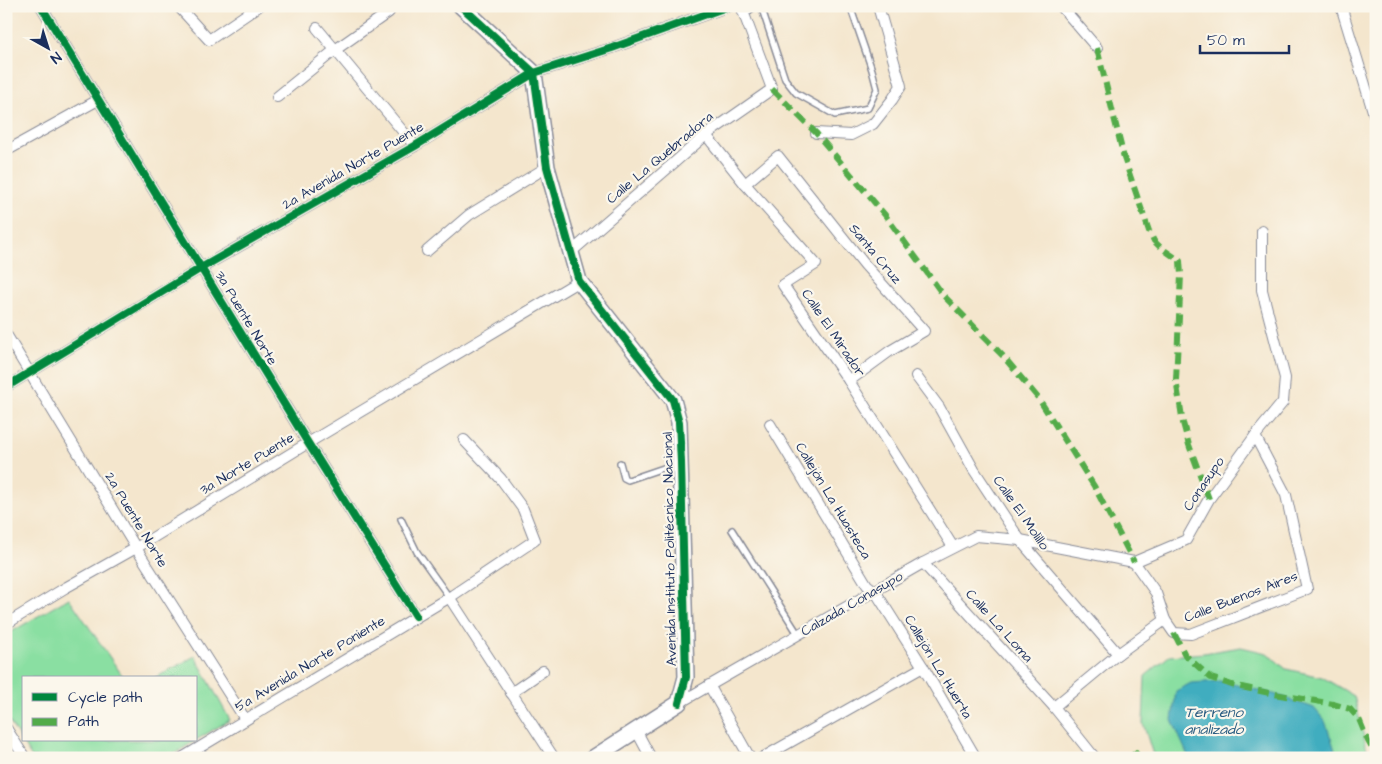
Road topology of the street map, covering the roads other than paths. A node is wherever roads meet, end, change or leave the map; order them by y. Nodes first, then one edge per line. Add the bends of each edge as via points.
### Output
1 (41, 6) edge
2 (178, 6) edge
3 (259, 6) edge
4 (460, 6) edge
5 (730, 6) edge
6 (756, 6) edge
7 (761, 6) edge
8 (850, 6) edge
9 (878, 6) edge
10 (1061, 6) edge
11 (1341, 6) edge
12 (742, 11) edge
13 (389, 12) dead end
14 (317, 28) dead end
15 (1097, 48) dead end
16 (335, 50) junction
17 (534, 73) junction
18 (277, 97) dead end
19 (98, 100) junction
20 (1376, 120) edge
21 (816, 133) dead end
22 (706, 135) junction
23 (415, 146) junction
24 (6, 151) edge
25 (546, 167) junction
26 (745, 184) junction
27 (1262, 231) dead end
28 (427, 251) dead end
29 (570, 253) junction
30 (201, 268) junction
31 (579, 281) junction
32 (6, 334) edge
33 (30, 372) junction
34 (916, 376) dead end
35 (849, 381) junction
36 (6, 387) edge
37 (770, 424) dead end
38 (1255, 436) junction
39 (464, 440) dead end
40 (308, 443) junction
41 (681, 462) junction
42 (620, 463) dead end
43 (402, 519) dead end
44 (732, 530) dead end
45 (1020, 540) junction
46 (953, 547) junction
47 (136, 548) junction
48 (1134, 562) junction
49 (923, 563) junction
50 (875, 590) junction
51 (451, 596) junction
52 (416, 616) junction
53 (1165, 620) junction
54 (6, 624) edge
55 (798, 634) junction
56 (1118, 654) junction
57 (923, 667) junction
58 (543, 671) dead end
59 (709, 685) junction
60 (511, 693) junction
61 (679, 702) junction
62 (1054, 707) junction
63 (245, 719) junction
64 (6, 728) edge
65 (636, 730) junction
66 (25, 758) edge
67 (182, 758) edge
68 (554, 758) edge
69 (593, 758) edge
70 (651, 758) edge
71 (750, 758) edge
72 (762, 758) edge
73 (976, 758) edge
74 (1096, 758) edge

1 - 19 street, 3a Puente Norte
2 - 3 street via 209,40
4 - 17 street
5 - 17 street, 2a Avenida Norte Puente
6 - 12 lane
7 - 8 lane via 785,79 796,93 835,115 868,108 877,89
9 - 21 street via 901,86 873,124 851,135
10 - 15 street
11 - 20 street
12 - 22 street, Calle La Quebradora via 772,89
13 - 16 street
14 - 16 street
16 - 18 street
16 - 23 street
17 - 23 street, 2a Avenida Norte Puente
17 - 25 street, Avenida Instituto Politécnico Nacional
19 - 24 street
19 - 30 street, 3a Puente Norte
22 - 26 street, Calle El Mirador
22 - 29 street, Calle La Quebradora
23 - 30 street, 2a Avenida Norte Puente
25 - 28 street via 469,216
25 - 29 street, Avenida Instituto Politécnico Nacional
26 - 35 street, Calle El Mirador via 816,264 783,285
26 - 35 street, Santa Cruz via 778,156 865,265 924,331
27 - 38 street, Conasupo via 1262,290 1285,378 1284,402
29 - 31 street, Avenida Instituto Politécnico Nacional
30 - 33 street, 2a Avenida Norte Puente
30 - 40 street, 3a Puente Norte
31 - 40 street, 3a Norte Puente
31 - 41 street, Avenida Instituto Politécnico Nacional via 673,400 679,422
32 - 33 street, 2a Puente Norte
33 - 36 street, 2a Avenida Norte Puente
33 - 47 street, 2a Puente Norte
34 - 45 street, Calle El Molillo via 939,407 974,470
35 - 46 street, Calle El Mirador
37 - 50 street, Callejón La Huasteca via 867,585
38 - 48 street, Conasupo via 1209,499 1186,540
38 - 53 street, Calle Buenos Aires via 1286,495 1308,589 1190,634 1174,633
39 - 51 street, 5a Avenida Norte Poniente via 501,479 523,509 535,540
40 - 47 street, 3a Norte Puente
40 - 52 street, 3a Puente Norte
41 - 42 lane via 628,480 624,478
41 - 61 street, Avenida Instituto Politécnico Nacional via 686,677
43 - 51 lane via 417,552
44 - 55 lane
45 - 46 street, Calzada Conasupo via 976,536
45 - 48 street, Calzada Conasupo
45 - 56 street, Calle El Molillo
46 - 49 street, Calzada Conasupo
47 - 54 street, 3a Norte Puente
47 - 63 street, 2a Puente Norte
48 - 53 street via 1156,592
49 - 50 street, Calzada Conasupo
49 - 62 street, Calle La Loma
50 - 55 street, Calzada Conasupo
50 - 57 street, Callejón La Huerta
51 - 52 street, 5a Avenida Norte Poniente
51 - 60 street
52 - 63 street, 5a Avenida Norte Poniente
53 - 56 street
55 - 59 street, Calzada Conasupo
56 - 62 street
57 - 72 street
57 - 73 street, Callejón La Huerta
58 - 60 street
59 - 61 street, Calzada Conasupo
59 - 71 street
60 - 68 street
61 - 65 street, Calzada Conasupo
62 - 74 street, Calle La Loma
63 - 67 street, 5a Avenida Norte Poniente
64 - 66 street
65 - 69 street, Calzada Conasupo
65 - 70 street

